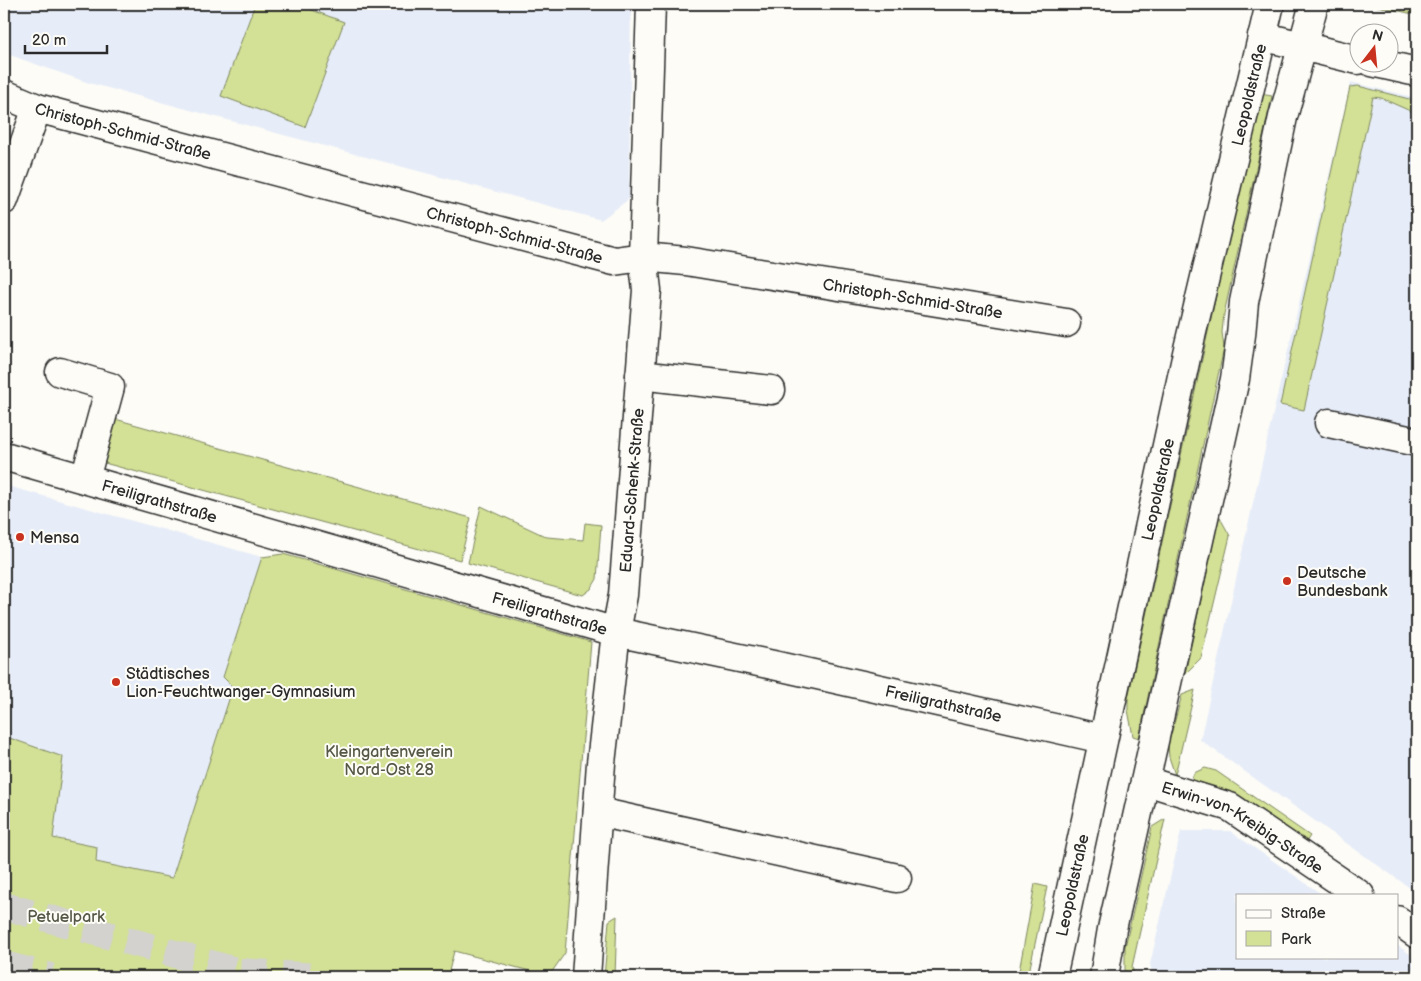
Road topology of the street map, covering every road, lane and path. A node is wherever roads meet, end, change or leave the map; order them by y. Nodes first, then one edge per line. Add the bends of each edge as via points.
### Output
1 (650, 4) edge
2 (1270, 4) edge
3 (1314, 4) edge
4 (1262, 36) junction
5 (1302, 46) junction
6 (1348, 58) edge
7 (1398, 68) edge
8 (1417, 72) edge
9 (4, 94) edge
10 (38, 108) junction
11 (4, 200) edge
12 (643, 257) junction
13 (1066, 323) dead end
14 (60, 372) dead end
15 (640, 375) junction
16 (771, 390) dead end
17 (1328, 423) dead end
18 (1417, 442) edge
19 (4, 456) edge
20 (85, 479) junction
21 (616, 632) junction
22 (1103, 739) junction
23 (1146, 780) junction
24 (598, 812) junction
25 (897, 878) dead end
26 (1359, 894) edge
27 (1398, 921) edge
28 (1417, 934) edge
29 (586, 977) edge
30 (1052, 977) edge
31 (1104, 977) edge

1 - 12 street, Eduard-Schenk-Straße
2 - 4 street, Leopoldstraße
3 - 5 street
4 - 5 street
4 - 22 street, Leopoldstraße via 1187,353
5 - 6 street
5 - 23 street via 1283,117 1246,292 1235,379
7 - 8 street
9 - 10 street, Christoph-Schmid-Straße
10 - 11 street
10 - 12 street, Christoph-Schmid-Straße via 614,261
12 - 13 street, Christoph-Schmid-Straße via 686,261
12 - 15 street, Eduard-Schenk-Straße via 647,290
14 - 20 street via 110,387
15 - 16 street
15 - 21 street, Eduard-Schenk-Straße via 623,595
17 - 18 street
19 - 20 street, Freiligrathstraße
20 - 21 street, Freiligrathstraße
21 - 22 street, Freiligrathstraße
21 - 24 street, Eduard-Schenk-Straße
22 - 30 street, Leopoldstraße
23 - 26 street, Erwin-von-Kreibig-Straße via 1230,807
23 - 31 street
24 - 25 street
24 - 29 street, Eduard-Schenk-Straße
27 - 28 street

